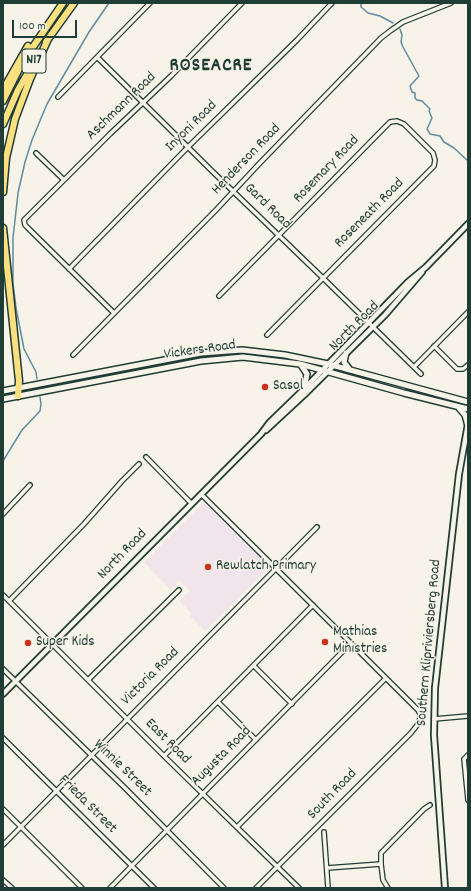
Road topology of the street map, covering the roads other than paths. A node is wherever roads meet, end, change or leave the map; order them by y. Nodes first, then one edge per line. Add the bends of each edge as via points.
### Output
1 (74, 3) edge
2 (150, 3) edge
3 (242, 3) edge
4 (332, 3) edge
5 (451, 3) edge
6 (62, 4) edge
7 (48, 39) junction
8 (97, 57) junction
9 (3, 90) edge
10 (58, 97) dead end
11 (3, 101) edge
12 (142, 102) junction
13 (3, 124) edge
14 (383, 129) joint
15 (188, 147) junction
16 (36, 153) dead end
17 (64, 180) junction
18 (234, 191) junction
19 (3, 192) edge
20 (468, 224) edge
21 (3, 228) edge
22 (279, 235) junction
23 (69, 269) junction
24 (324, 278) junction
25 (220, 296) dead end
26 (468, 312) edge
27 (114, 313) junction
28 (371, 324) junction
29 (267, 335) dead end
30 (434, 346) junction
31 (346, 353) junction
32 (73, 355) dead end
33 (300, 364) junction
34 (331, 365) junction
35 (468, 365) edge
36 (414, 366) junction
37 (350, 370) junction
38 (325, 371) junction
39 (421, 374) dead end
40 (18, 388) junction
41 (304, 389) junction
42 (3, 391) edge
43 (18, 396) junction
44 (3, 398) edge
45 (468, 402) edge
46 (457, 406) junction
47 (468, 409) edge
48 (468, 425) edge
49 (261, 434) junction
50 (146, 457) dead end
51 (139, 464) dead end
52 (30, 485) dead end
53 (201, 494) junction
54 (191, 503) junction
55 (3, 514) edge
56 (317, 527) dead end
57 (277, 569) junction
58 (179, 590) dead end
59 (3, 595) edge
60 (9, 601) junction
61 (313, 605) junction
62 (351, 643) junction
63 (52, 644) junction
64 (254, 666) junction
65 (3, 669) edge
66 (386, 678) junction
67 (88, 680) junction
68 (16, 682) junction
69 (3, 694) edge
70 (218, 702) junction
71 (292, 704) junction
72 (468, 716) edge
73 (127, 719) junction
74 (434, 719) junction
75 (3, 738) edge
76 (256, 740) junction
77 (91, 755) junction
78 (468, 755) edge
79 (164, 756) junction
80 (56, 791) junction
81 (203, 794) junction
82 (468, 794) edge
83 (468, 800) edge
84 (430, 805) dead end
85 (3, 809) edge
86 (21, 827) junction
87 (236, 827) junction
88 (167, 830) junction
89 (324, 832) dead end
90 (3, 844) edge
91 (381, 864) junction
92 (132, 866) junction
93 (278, 867) junction
94 (327, 868) junction
95 (3, 880) edge
96 (12, 888) edge
97 (82, 888) edge
98 (110, 888) edge
99 (154, 888) edge
100 (224, 888) edge
101 (256, 888) edge
102 (299, 888) edge
103 (328, 888) edge
104 (388, 888) edge
105 (445, 888) edge

1 - 7 highway, N17
2 - 8 street
3 - 12 street, Aschmann Road
4 - 15 street, Inyoni Road
5 - 18 street, Henderson Road via 403,22 390,31
6 - 9 highway via 36,34
6 - 11 highway, N17 via 22,63
7 - 13 highway, N17 via 25,76
7 - 19 highway via 15,119 6,158
8 - 10 street
8 - 12 street, Gard Road
12 - 15 street, Gard Road
12 - 17 street, Aschmann Road
14 - 22 street, Rosemary Road
14 - 24 street, Roseneath Road via 392,121 404,124 433,153 435,165
15 - 18 street, Gard Road
15 - 23 street, Inyoni Road
16 - 17 street
17 - 23 street, Aschmann Road via 24,223
18 - 22 street, Gard Road
18 - 27 street, Henderson Road
20 - 28 street, North Road via 412,285
21 - 40 highway
22 - 24 street, Gard Road
22 - 25 street, Rosemary Road
23 - 27 street
24 - 28 street, Gard Road
24 - 29 street, Roseneath Road
26 - 30 street
27 - 32 street, Henderson Road
28 - 31 street, North Road
28 - 34 street, North Road
28 - 36 street, Gard Road
30 - 35 street via 456,369 463,369
30 - 36 street
31 - 34 street, North Road
31 - 37 main road via 344,362
33 - 38 main road, Vickers Road
33 - 41 main road via 307,374
33 - 43 main road, Vickers Road via 246,357 217,359 109,377
34 - 37 main road, Vickers Road
34 - 38 street, North Road
34 - 40 main road, Vickers Road via 271,353 229,350 132,365
36 - 39 street, Gard Road
37 - 45 main road, Vickers Road
38 - 41 street, North Road
38 - 46 main road, Vickers Road
38 - 49 street, North Road
40 - 42 main road, Vickers Road
40 - 43 highway
41 - 49 street, North Road
43 - 44 main road, Vickers Road
46 - 47 main road, Vickers Road
46 - 48 main road via 463,412
48 - 74 street, Southern Klipriviersberg Road via 449,555
49 - 53 street, North Road
50 - 54 street
51 - 60 street
52 - 55 street
53 - 54 street, North Road
53 - 57 street
54 - 63 street, North Road
56 - 57 street, Victoria Road
57 - 61 street
57 - 73 street, Victoria Road
58 - 67 street
59 - 60 street, East Road
60 - 63 street, East Road
61 - 62 street
61 - 64 street
62 - 66 street
62 - 71 street, Augusta Road
63 - 67 street, East Road
63 - 68 street, North Road
64 - 70 street
64 - 71 street
65 - 68 street, Winnie Street
66 - 87 street
66 - 93 street, South Road via 418,710 421,715 418,724
67 - 73 street, East Road
68 - 69 street, North Road
68 - 77 street, Winnie Street
70 - 76 street
70 - 79 street
71 - 76 street, Augusta Road
72 - 74 street
73 - 77 street, Victoria Road
73 - 79 street, East Road
74 - 105 street, Southern Klipriviersberg Road
75 - 80 street, Frieda Street
76 - 81 street, Augusta Road
77 - 80 street, Victoria Road
77 - 88 street, Winnie Street
78 - 82 street via 464,759
79 - 81 street, East Road
80 - 86 street, Victoria Road
80 - 92 street, Frieda Street
81 - 87 street, East Road
81 - 88 street, Augusta Road
82 - 83 street
84 - 91 street via 384,850
85 - 86 street
86 - 90 street, Victoria Road
86 - 97 street
87 - 93 street, East Road
88 - 92 street, Augusta Road
88 - 100 street, Winnie Street
89 - 94 street
91 - 94 street
91 - 104 street via 383,880
92 - 98 street, Augusta Road
92 - 99 street, Frieda Street
93 - 101 street, South Road
93 - 102 street, East Road
94 - 103 street
95 - 96 street

